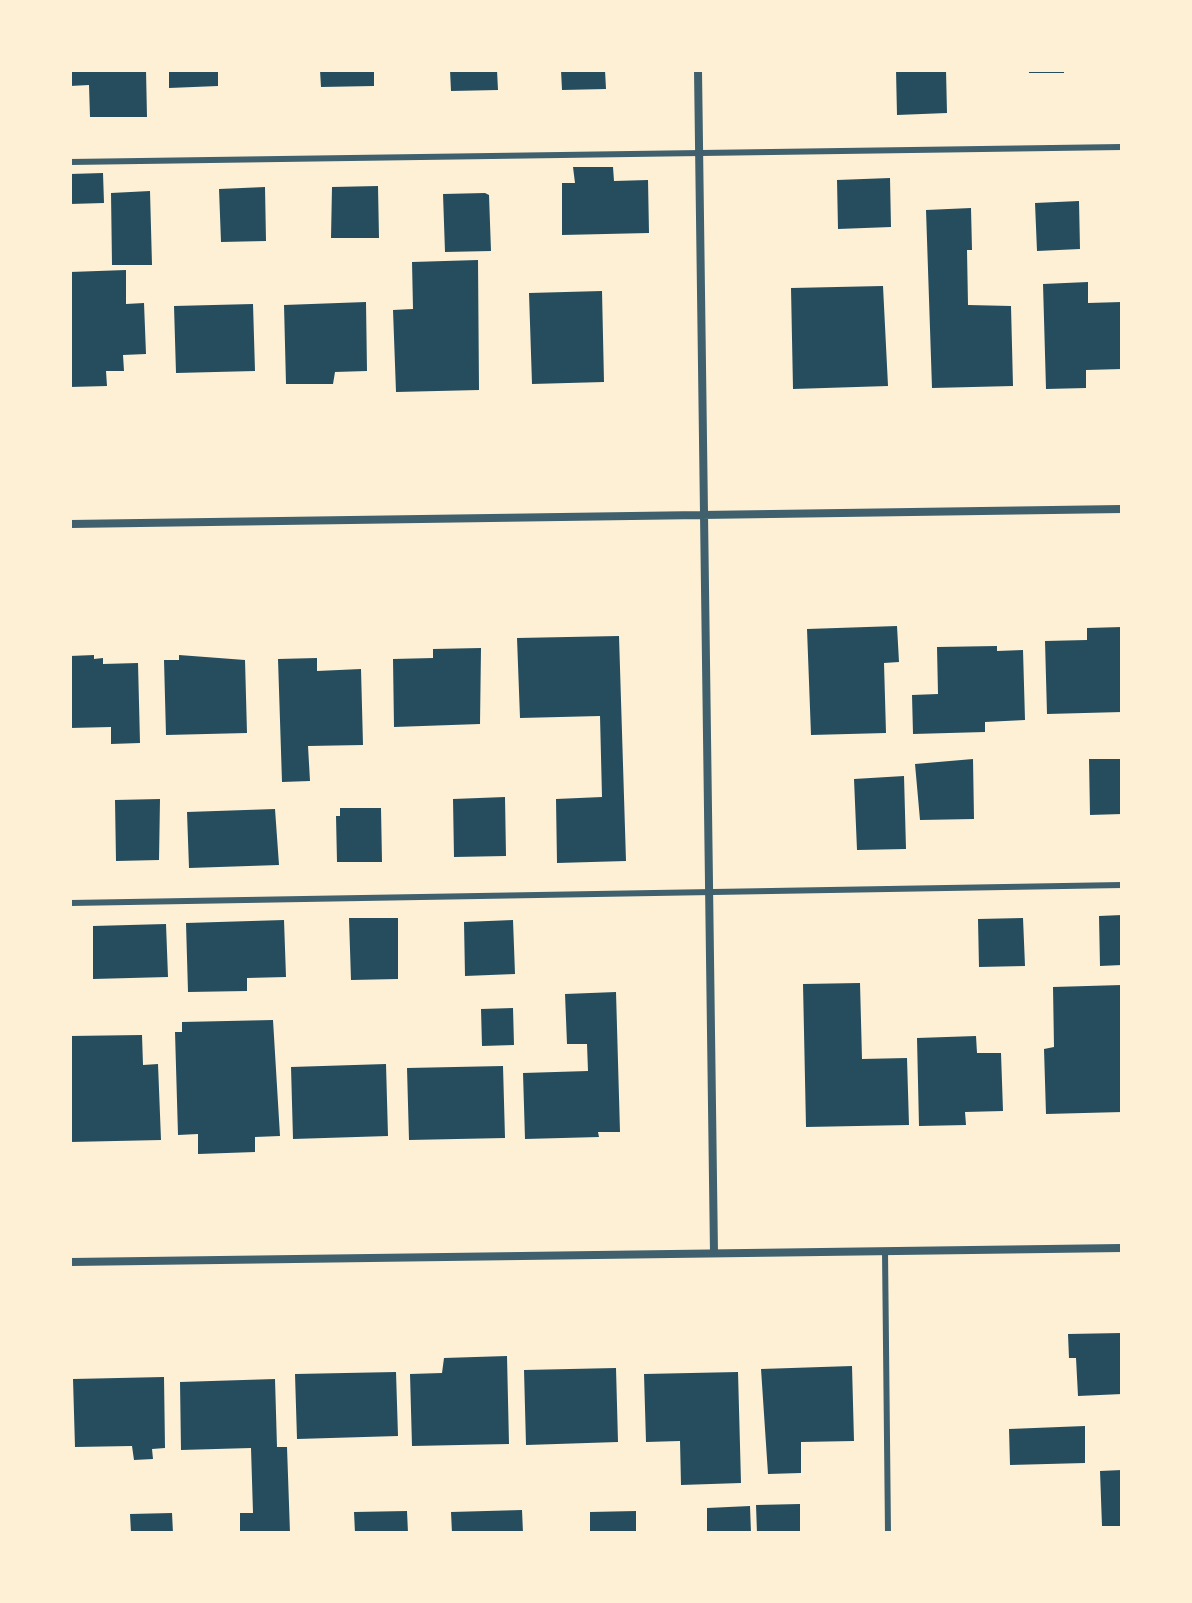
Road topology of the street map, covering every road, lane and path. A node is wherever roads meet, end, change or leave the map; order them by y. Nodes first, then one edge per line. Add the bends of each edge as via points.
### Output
1 (698, 70) edge
2 (1122, 147) edge
3 (699, 153) junction
4 (70, 162) edge
5 (1122, 509) edge
6 (703, 515) junction
7 (70, 524) edge
8 (1122, 885) edge
9 (709, 892) junction
10 (70, 903) edge
11 (1122, 1248) edge
12 (885, 1251) junction
13 (714, 1253) junction
14 (70, 1262) edge
15 (888, 1533) edge

1 - 3 street
2 - 3 lane
3 - 4 lane
3 - 6 street
5 - 6 street
6 - 7 street
6 - 9 street
8 - 9 lane
9 - 10 lane
9 - 13 street
11 - 12 street
12 - 13 street
12 - 15 lane
13 - 14 street

